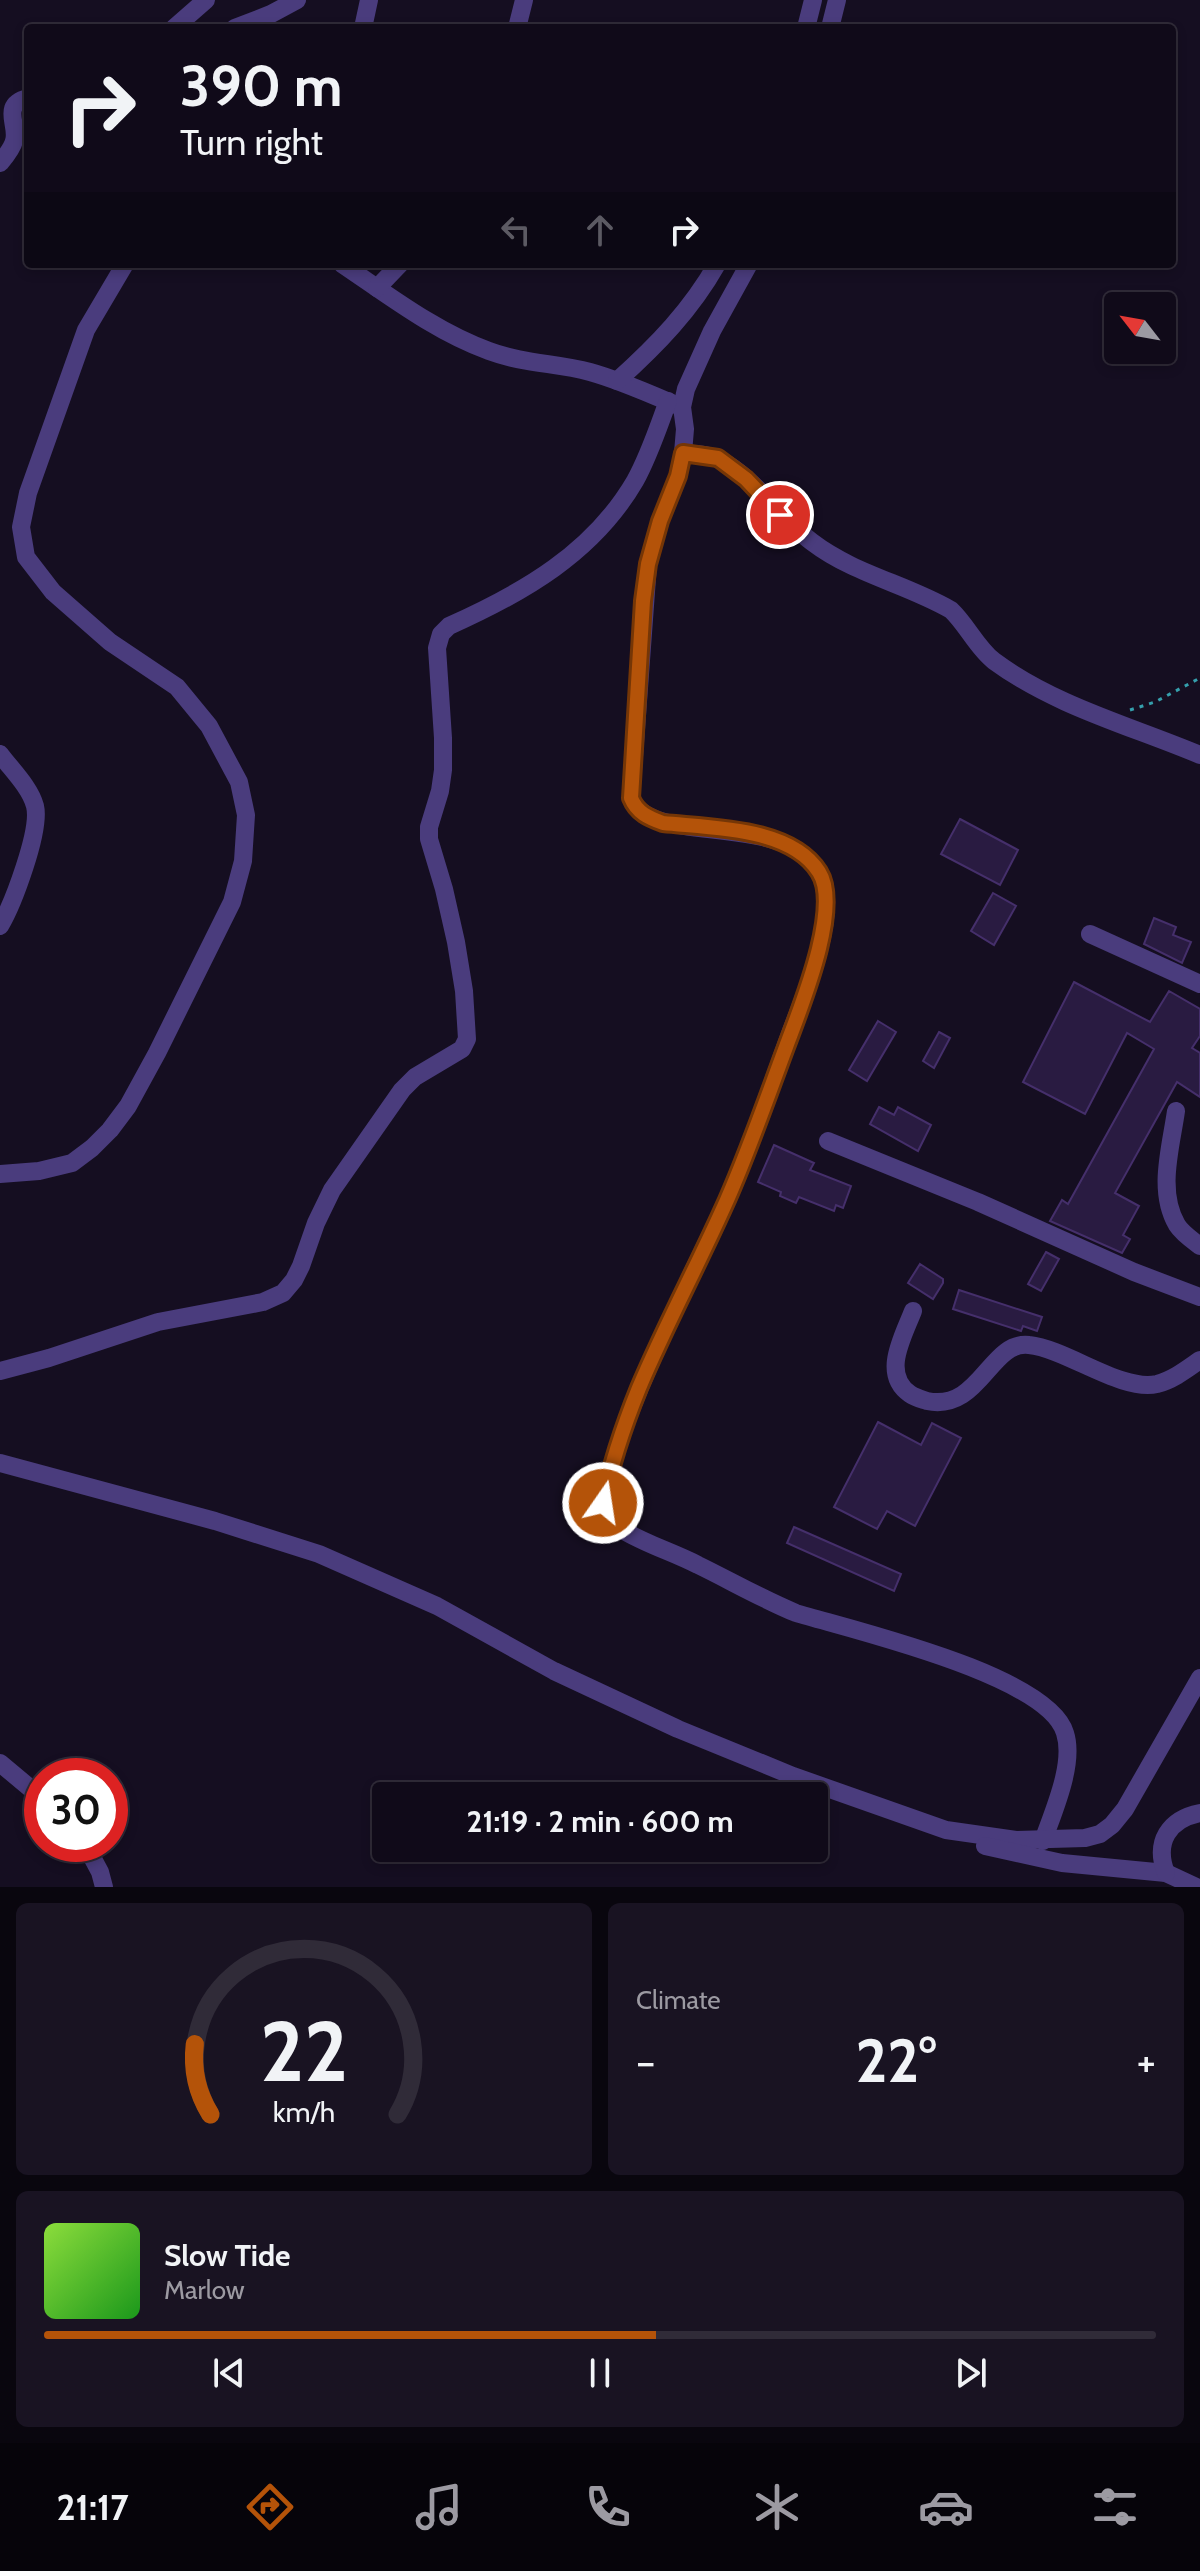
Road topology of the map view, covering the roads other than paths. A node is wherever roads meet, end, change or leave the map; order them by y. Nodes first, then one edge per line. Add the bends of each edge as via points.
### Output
1 (206, 0) edge
2 (297, 0) edge
3 (369, 0) edge
4 (524, 0) edge
5 (813, 0) edge
6 (837, 0) edge
7 (179, 24) edge
8 (245, 24) edge
9 (364, 24) edge
10 (518, 24) edge
11 (807, 24) edge
12 (831, 24) edge
13 (24, 99) edge
14 (0, 163) edge
15 (123, 268) edge
16 (348, 268) edge
17 (396, 268) edge
18 (714, 268) edge
19 (747, 268) edge
20 (377, 288) junction
21 (617, 381) junction
22 (675, 404) junction
23 (683, 453) junction
24 (0, 754) edge
25 (1200, 755) edge
26 (0, 926) edge
27 (1090, 934) dead end
28 (1200, 984) edge
29 (1176, 1111) dead end
30 (828, 1141) dead end
31 (0, 1174) edge
32 (1200, 1246) edge
33 (1200, 1297) edge
34 (913, 1311) dead end
35 (1200, 1360) edge
36 (0, 1371) edge
37 (0, 1463) edge
38 (1200, 1678) edge
39 (0, 1763) edge
40 (24, 1783) edge
41 (1200, 1813) edge
42 (946, 1830) junction
43 (1043, 1841) junction
44 (95, 1862) edge
45 (1166, 1873) junction
46 (104, 1887) edge
47 (1196, 1887) edge

1 - 7 street
2 - 8 street
3 - 9 street
4 - 10 street
5 - 11 street
6 - 12 street
13 - 14 street via 11,111 14,142
15 - 31 street via 86,330 28,493 21,527 26,557 53,592 110,642 177,687 209,726 239,782 246,815 243,861 232,902 157,1053 110,1130 72,1163
16 - 20 street
17 - 20 street
18 - 21 street via 679,321
19 - 22 street
20 - 21 street via 485,350
21 - 22 street
22 - 23 street via 685,429
22 - 36 street via 635,481 583,545 524,589 441,634 437,668 443,770 429,839 464,991 467,1039 462,1049 402,1090 332,1190 301,1266 283,1293 252,1305 158,1322
23 - 25 street via 718,458 843,563 951,610 1000,665 1059,699
23 - 43 street via 648,564 631,798 640,812 663,823 757,834 789,844 821,874 826,888 824,919 813,973 752,1140 639,1388 603,1503 619,1528 772,1603 966,1665 1008,1683 1053,1714 1065,1733 1067,1760
24 - 26 street via 30,794 36,820 23,873
27 - 28 street
29 - 32 street via 1168,1205 1178,1228
30 - 33 street
34 - 35 street via 895,1372 901,1388 915,1398 939,1403 960,1397 1010,1349 1025,1344 1138,1384 1156,1384
37 - 42 street via 319,1554 437,1606 554,1671 678,1729
38 - 43 street via 1112,1825 1085,1838
39 - 40 street
41 - 45 street via 1177,1821 1164,1838 1160,1856
42 - 43 street
42 - 45 street via 1035,1859
44 - 46 street
45 - 47 street

